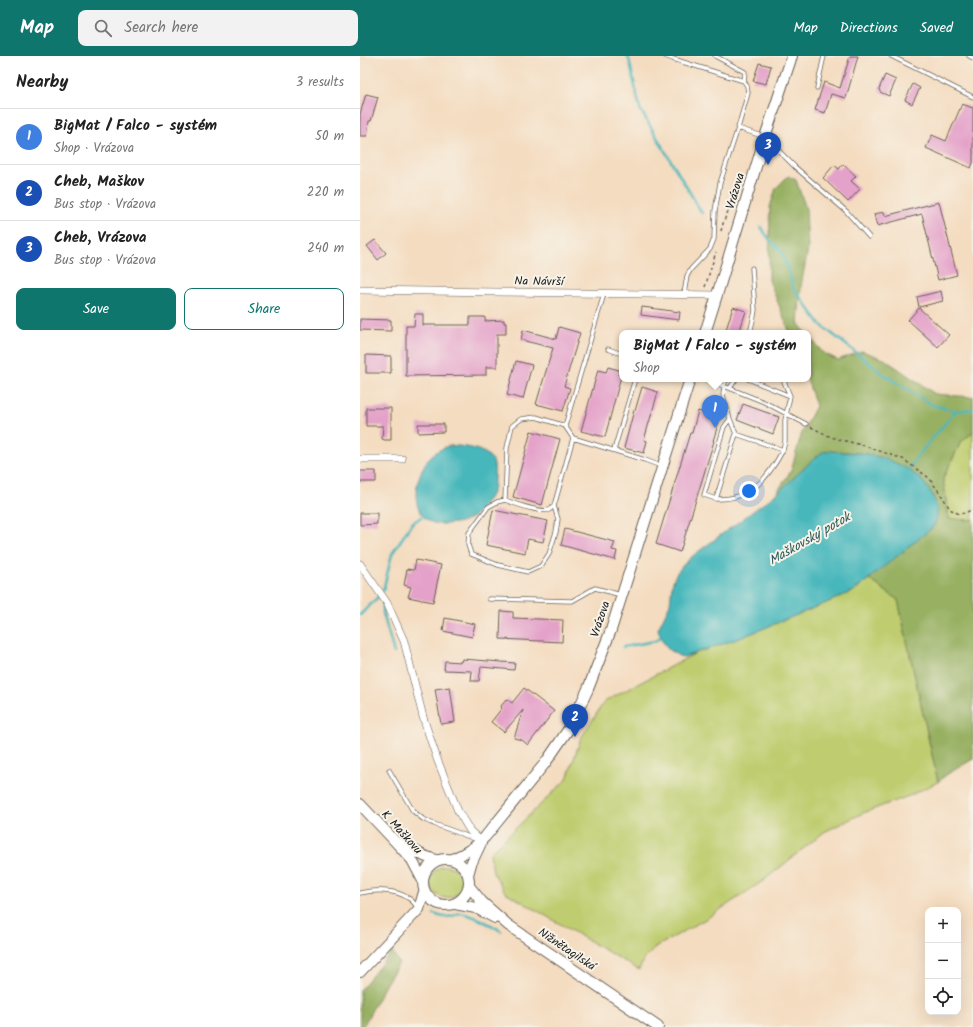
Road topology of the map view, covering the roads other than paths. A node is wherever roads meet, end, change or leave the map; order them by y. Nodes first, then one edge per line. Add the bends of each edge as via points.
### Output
1 (665, 56) edge
2 (715, 56) edge
3 (792, 56) edge
4 (824, 56) edge
5 (891, 56) edge
6 (968, 56) edge
7 (973, 58) edge
8 (744, 81) junction
9 (816, 88) dead end
10 (973, 97) edge
11 (738, 128) junction
12 (765, 137) junction
13 (869, 237) dead end
14 (752, 268) dead end
15 (360, 290) edge
16 (604, 293) junction
17 (684, 294) junction
18 (717, 295) junction
19 (706, 330) edge
20 (751, 330) edge
21 (608, 349) dead end
22 (619, 353) edge
23 (634, 382) edge
24 (689, 382) edge
25 (713, 382) edge
26 (725, 382) edge
27 (734, 382) edge
28 (755, 382) edge
29 (784, 382) edge
30 (724, 386) junction
31 (730, 388) junction
32 (790, 396) junction
33 (787, 414) junction
34 (730, 419) junction
35 (806, 424) road end
36 (566, 426) junction
37 (736, 434) junction
38 (573, 438) junction
39 (614, 450) junction
40 (783, 450) junction
41 (402, 459) dead end
42 (360, 460) edge
43 (662, 467) junction
44 (716, 499) junction
45 (505, 500) junction
46 (554, 506) junction
47 (360, 564) edge
48 (622, 595) junction
49 (489, 599) dead end
50 (390, 770) dead end
51 (360, 804) edge
52 (392, 838) junction
53 (481, 841) junction
54 (452, 859) junction
55 (436, 860) junction
56 (422, 879) junction
57 (468, 880) junction
58 (424, 892) junction
59 (360, 893) edge
60 (455, 904) junction
61 (438, 905) junction
62 (419, 909) junction
63 (508, 925) junction
64 (360, 972) edge
65 (658, 1027) edge

1 - 8 lane
2 - 8 lane via 745,72
3 - 12 street, Vrázova
4 - 9 lane
5 - 10 lane
6 - 7 lane
8 - 11 lane via 748,93
11 - 12 lane
11 - 17 lane via 720,183 714,239 710,249 687,276
12 - 13 lane via 846,211
12 - 18 street, Vrázova
14 - 20 lane via 755,310
15 - 16 street, Na Návrší
16 - 17 street, Na Návrší
16 - 36 lane
17 - 18 street, Na Návrší
18 - 19 street, Vrázova
21 - 22 lane
23 - 39 lane
24 - 43 street, Vrázova
25 - 30 lane
26 - 30 lane
27 - 31 lane
28 - 32 lane
29 - 32 lane
30 - 31 lane
30 - 34 lane via 723,395
31 - 33 lane
32 - 33 lane
33 - 35 lane
33 - 40 lane
34 - 37 lane
34 - 44 lane via 724,428 704,495
36 - 38 lane
36 - 45 lane via 536,417 521,419 512,426 507,448
37 - 40 lane
37 - 44 lane
38 - 39 lane
38 - 46 lane
39 - 43 lane
40 - 44 lane via 774,467 745,494 734,498
41 - 42 street
43 - 48 street, Vrázova
45 - 46 lane via 542,510 549,510
45 - 46 lane via 488,507 469,533 468,545 471,554 498,566 528,572 541,566 549,554 558,519
47 - 53 street via 388,603 404,641 423,717 437,759 458,811 470,831
48 - 49 lane via 595,588 572,600
48 - 53 street, Vrázova via 588,689 570,727 546,762
50 - 53 lane via 413,810 423,819
51 - 52 street, K Maškovu
52 - 55 street
52 - 56 street, K Maškovu via 412,860
53 - 54 street, Vrázova via 467,853
53 - 57 street via 471,864
54 - 55 street
54 - 57 street via 465,868
55 - 56 street via 427,868
56 - 58 street
57 - 60 street via 466,893
57 - 63 street, Nižnětagilská via 482,902
58 - 61 street
58 - 62 street
59 - 62 lane via 371,890 392,892 407,897
60 - 61 street
60 - 63 street via 476,908
61 - 62 street
62 - 64 street
63 - 65 street, Nižnětagilská

